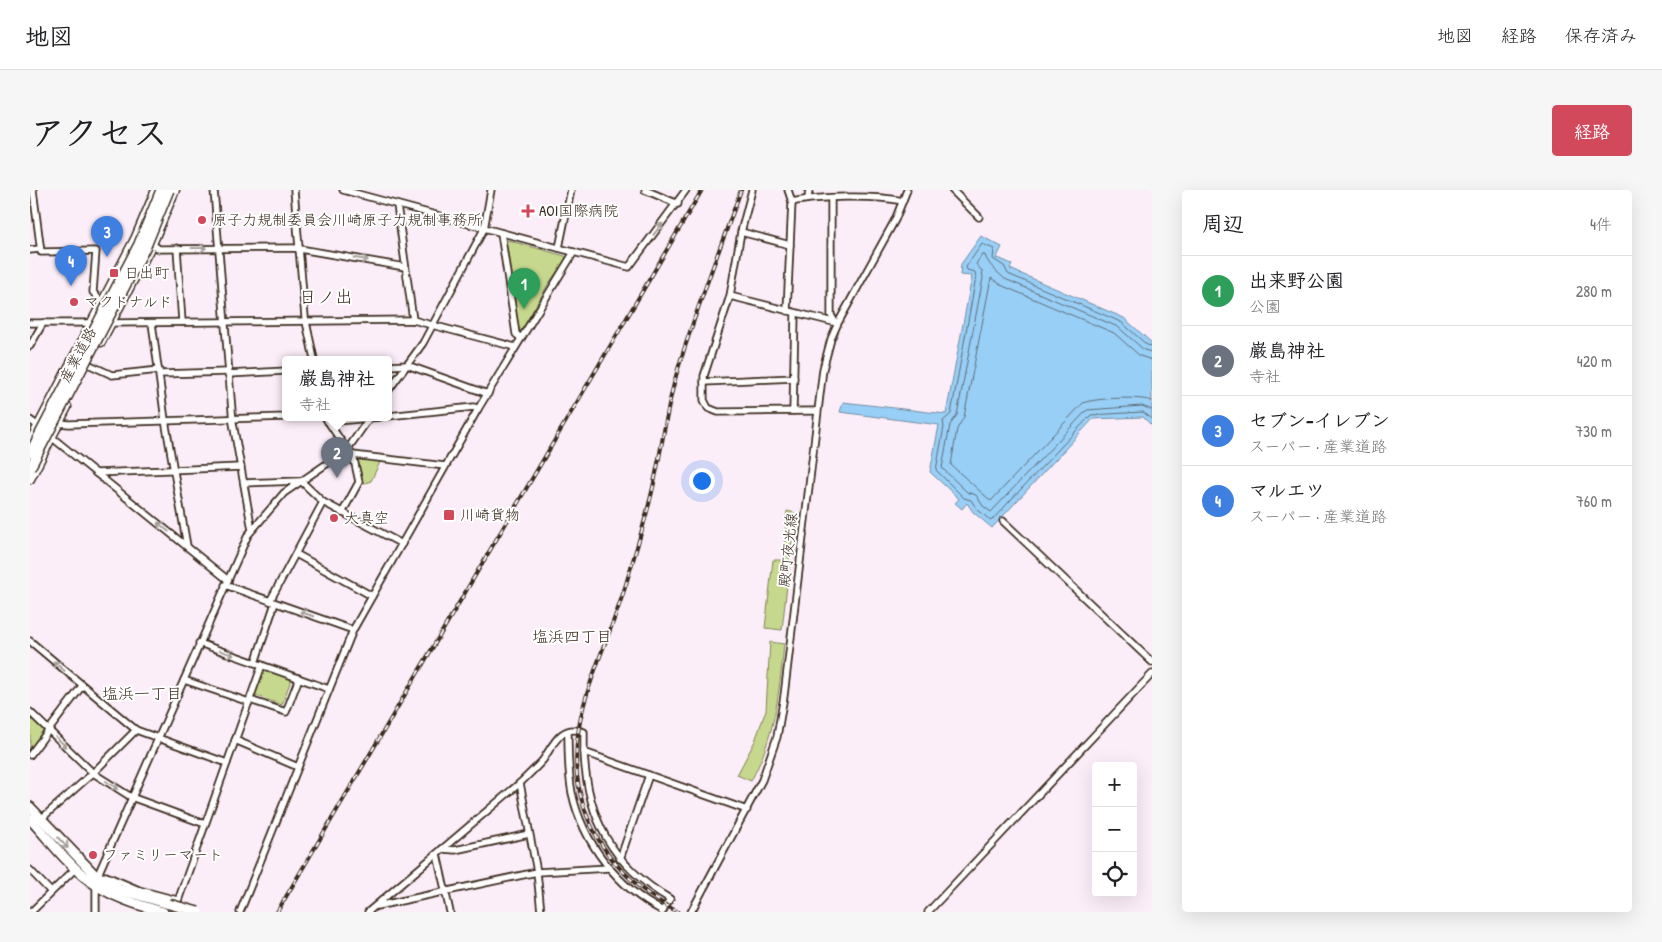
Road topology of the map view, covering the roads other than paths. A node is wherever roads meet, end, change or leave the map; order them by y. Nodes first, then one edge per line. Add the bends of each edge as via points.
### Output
1 (33, 190) edge
2 (156, 190) edge
3 (161, 190) edge
4 (169, 190) edge
5 (175, 190) edge
6 (214, 190) edge
7 (294, 190) edge
8 (344, 190) edge
9 (491, 190) edge
10 (571, 190) edge
11 (645, 190) edge
12 (686, 190) edge
13 (752, 190) edge
14 (788, 190) edge
15 (907, 190) edge
16 (952, 190) edge
17 (807, 193) edge
18 (831, 199) junction
19 (903, 201) junction
20 (792, 202) junction
21 (678, 204) junction
22 (397, 205) junction
23 (979, 217) dead end
24 (484, 228) junction
25 (741, 232) junction
26 (501, 233) junction
27 (152, 244) junction
28 (790, 245) junction
29 (177, 248) junction
30 (299, 248) junction
31 (559, 248) junction
32 (40, 249) junction
33 (218, 249) junction
34 (30, 250) edge
35 (574, 252) junction
36 (405, 267) junction
37 (730, 296) junction
38 (102, 303) junction
39 (787, 311) junction
40 (796, 314) junction
41 (413, 320) junction
42 (306, 321) junction
43 (182, 322) junction
44 (224, 322) junction
45 (837, 322) junction
46 (30, 323) edge
47 (43, 323) junction
48 (90, 323) junction
49 (111, 323) junction
50 (152, 323) junction
51 (432, 326) junction
52 (521, 338) junction
53 (30, 346) edge
54 (515, 347) junction
55 (313, 356) edge
56 (88, 364) junction
57 (407, 365) junction
58 (392, 366) edge
59 (282, 371) edge
60 (160, 372) junction
61 (228, 373) junction
62 (794, 378) junction
63 (704, 382) junction
64 (392, 386) edge
65 (488, 394) junction
66 (478, 408) junction
67 (793, 411) junction
68 (816, 411) junction
69 (392, 416) edge
70 (282, 417) edge
71 (232, 419) junction
72 (30, 420) edge
73 (165, 420) junction
74 (327, 421) edge
75 (367, 421) edge
76 (59, 423) junction
77 (38, 425) junction
78 (52, 438) junction
79 (30, 442) edge
80 (347, 450) junction
81 (30, 453) edge
82 (353, 455) junction
83 (445, 466) junction
84 (241, 467) junction
85 (30, 468) edge
86 (174, 470) junction
87 (96, 473) junction
88 (30, 479) edge
89 (301, 482) junction
90 (244, 483) junction
91 (323, 502) junction
92 (342, 512) junction
93 (1003, 521) dead end
94 (252, 530) junction
95 (402, 544) junction
96 (188, 546) junction
97 (296, 554) junction
98 (227, 583) junction
99 (372, 596) junction
100 (273, 602) junction
101 (353, 630) junction
102 (30, 641) edge
103 (199, 643) junction
104 (1152, 662) edge
105 (255, 663) junction
106 (262, 666) junction
107 (1152, 674) edge
108 (299, 678) junction
109 (184, 680) junction
110 (82, 686) junction
111 (329, 689) junction
112 (250, 701) junction
113 (30, 712) edge
114 (49, 730) junction
115 (136, 730) junction
116 (568, 732) junction
117 (156, 737) junction
118 (235, 740) junction
119 (584, 752) junction
120 (30, 756) edge
121 (227, 763) junction
122 (298, 766) junction
123 (93, 773) junction
124 (649, 774) junction
125 (520, 783) junction
126 (131, 797) junction
127 (30, 808) edge
128 (747, 810) junction
129 (34, 823) edge
130 (205, 824) junction
131 (529, 834) junction
132 (442, 849) junction
133 (437, 854) junction
134 (620, 859) junction
135 (76, 868) junction
136 (609, 868) junction
137 (30, 870) edge
138 (537, 872) junction
139 (97, 881) junction
140 (445, 891) junction
141 (51, 892) junction
142 (174, 906) edge
143 (375, 906) junction
144 (30, 912) edge
145 (96, 912) edge
146 (163, 912) edge
147 (198, 912) edge
148 (240, 912) edge
149 (368, 912) edge
150 (450, 912) edge
151 (542, 912) edge
152 (662, 912) edge
153 (691, 912) edge
154 (928, 912) edge

1 - 32 street
2 - 38 main road, 産業道路
3 - 81 highway, bridge via 142,237
4 - 85 highway, bridge via 146,246
5 - 27 main road, 産業道路
6 - 33 street
7 - 30 street
8 - 22 street
9 - 24 street
10 - 31 street
11 - 21 street
12 - 21 street
13 - 25 street
14 - 20 street
15 - 19 street, 殿町夜光線
16 - 23 street
17 - 18 street
17 - 20 street
18 - 19 street
18 - 45 street via 830,315
19 - 45 street, 殿町夜光線
20 - 28 street
35 -> 21 street via 629,268
22 - 24 street
22 - 36 street
24 - 26 street
24 - 51 street
25 - 28 street
25 - 37 street
26 - 31 street
26 - 52 street via 516,334
27 - 29 street via 159,248
27 - 49 main road, 産業道路
28 - 39 street
29 -> 33 street
29 - 43 street
30 - 33 street
30 -> 36 street
30 - 42 street
31 - 35 street
32 - 34 street
32 - 38 street via 41,252 96,251 93,292
33 - 44 street
35 - 52 street
36 - 41 street
37 - 39 street
37 - 63 street
38 - 48 main road, 産業道路
39 - 40 street
40 - 45 street
40 - 62 street
41 - 42 street
41 - 51 street
42 - 44 street
42 - 55 street
43 - 44 street
43 - 50 street
44 - 61 street
45 - 68 street, 殿町夜光線
46 - 47 street
47 - 48 street
47 - 53 street
48 - 49 street
48 - 77 main road, 産業道路
49 - 50 street
49 - 56 main road, 産業道路
50 - 60 street
51 - 54 street
51 - 57 street
52 - 54 street
54 - 65 street
56 - 60 street via 112,375
56 - 76 main road, 産業道路
57 - 58 street
57 - 64 street
57 - 65 street
59 - 61 street
60 - 61 street
60 - 73 street
61 - 71 street
62 - 63 street
62 - 67 street
63 - 67 street via 704,400 712,411
65 - 66 street
66 - 69 street
66 - 83 street
67 - 68 street
68 - 128 street, 殿町夜光線 via 781,718 768,766
70 - 71 street
71 - 73 street
71 - 84 street
72 - 77 street
73 - 76 street
73 - 86 street
74 - 80 street
75 - 80 street
76 - 78 main road, 産業道路
77 - 78 street
77 - 79 main road, 産業道路
78 - 87 street
78 - 88 main road, 産業道路
80 - 82 street
80 - 89 street
82 - 83 street
82 - 92 street via 359,482
83 - 95 street
84 - 86 street
84 - 90 street
86 - 87 street
86 - 96 street
96 -> 87 street
89 - 90 street
89 - 91 street
89 - 94 street via 280,497
90 - 94 street
91 - 92 street
91 - 97 street
92 - 95 street
93 - 104 street
94 - 98 street
95 - 99 street
96 - 98 street
97 - 99 street
97 - 100 street
98 - 100 street
98 - 103 street
99 - 101 street
101 -> 100 street
100 - 105 street
101 - 111 street
110 -> 102 street
103 -> 105 street
103 - 109 street
105 - 106 street
106 - 108 street
106 - 112 street
107 - 154 street
108 - 111 street
108 - 112 street via 285,713
109 - 112 street
109 - 117 street
110 - 114 street
110 - 115 street
111 - 122 street
112 - 118 street
113 - 114 street
114 - 120 street
114 -> 123 street
115 - 117 street
115 - 123 street
116 - 119 street via 584,732
116 - 125 street via 563,732 552,742 542,760
116 - 136 street via 570,779 576,807
117 - 121 street
117 - 126 street
118 - 121 street
118 - 122 street
119 - 124 street
119 - 134 street via 591,807 603,834
121 - 130 street
122 - 148 street
123 -> 126 street
123 - 129 street
124 - 128 street
124 - 134 street
125 - 131 street
125 - 132 street
126 - 130 street
126 - 139 street
127 - 129 highway
128 - 153 street, 殿町夜光線
129 - 135 highway
129 -> 139 highway
130 - 142 street
131 - 132 street via 455,850
131 - 138 street
132 - 133 street
133 - 140 street
133 - 143 street
134 - 152 street via 640,880 670,899
135 - 139 highway
135 - 141 street
136 - 138 street
136 - 152 street via 630,890
137 - 141 street
138 - 140 street
138 - 151 street
139 - 142 highway
139 - 145 street
139 - 146 highway via 134,903
140 - 143 street
140 - 150 street
141 - 144 street
142 - 147 highway, bridge
143 - 149 street

